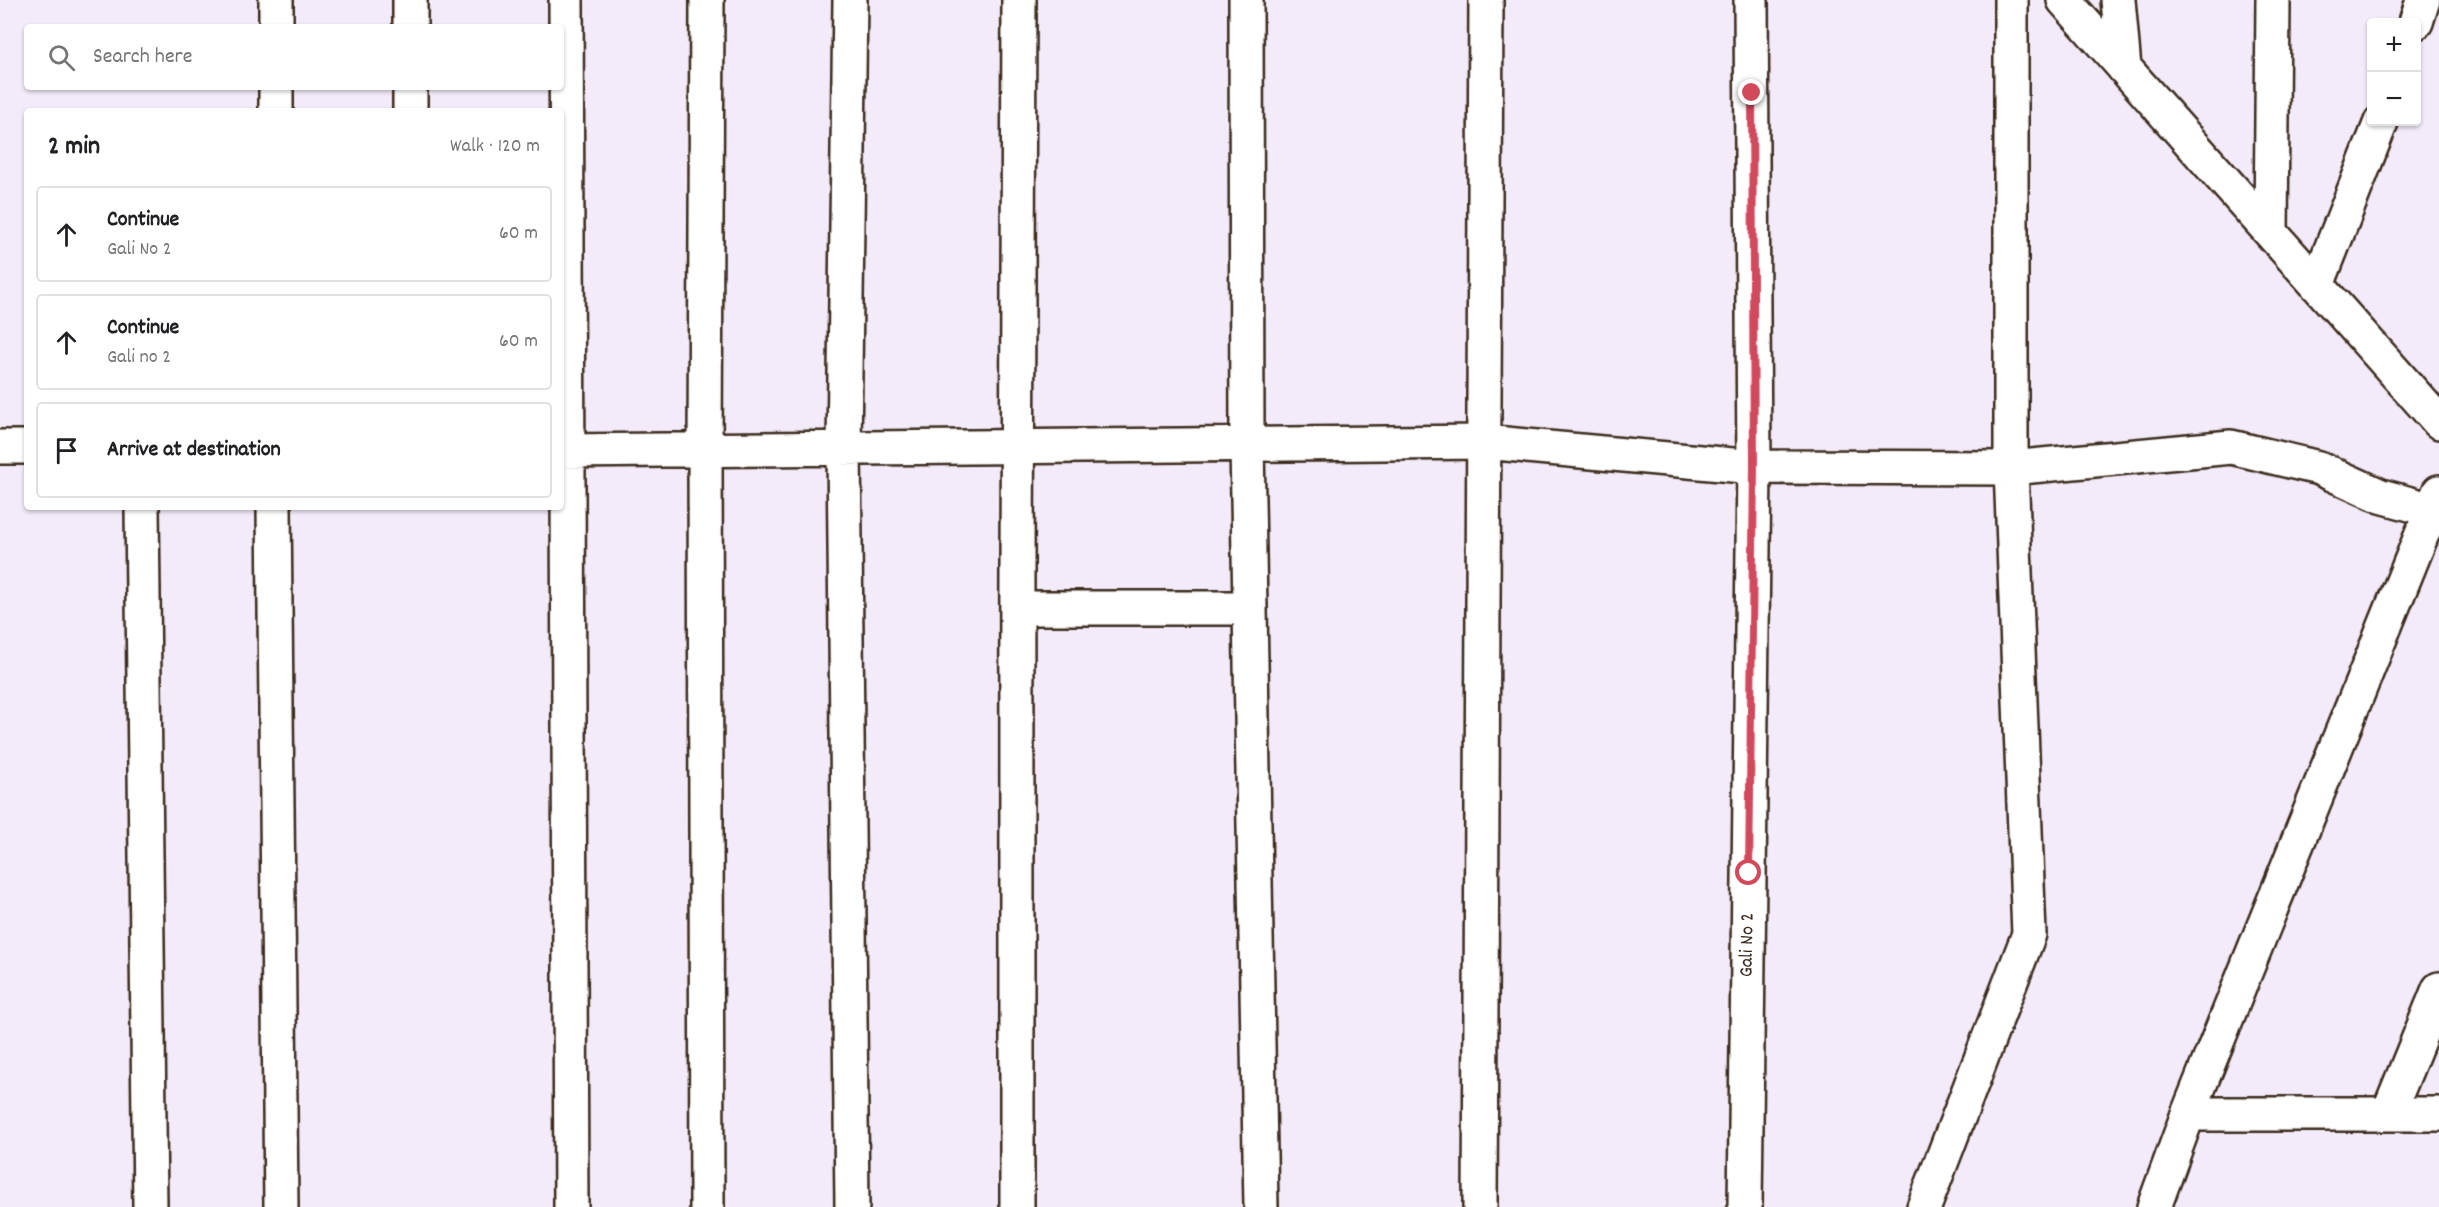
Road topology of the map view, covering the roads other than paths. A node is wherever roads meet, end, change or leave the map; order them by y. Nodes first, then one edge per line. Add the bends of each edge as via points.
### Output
1 (276, 0) edge
2 (410, 0) edge
3 (566, 0) edge
4 (707, 0) edge
5 (850, 0) edge
6 (1019, 0) edge
7 (1246, 0) edge
8 (1486, 0) edge
9 (1751, 0) edge
10 (2011, 0) edge
11 (2064, 0) edge
12 (2118, 0) edge
13 (2273, 0) edge
14 (2423, 0) edge
15 (2417, 18) edge
16 (276, 24) edge
17 (410, 24) edge
18 (2124, 68) junction
19 (276, 90) edge
20 (410, 90) edge
21 (276, 108) edge
22 (410, 108) edge
23 (2379, 126) edge
24 (2271, 233) junction
25 (2317, 285) junction
26 (2439, 422) edge
27 (1484, 442) junction
28 (1247, 445) junction
29 (0, 447) edge
30 (24, 447) edge
31 (844, 448) junction
32 (1015, 448) junction
33 (705, 449) junction
34 (564, 451) edge
35 (1754, 467) junction
36 (2011, 468) junction
37 (2435, 501) edge
38 (142, 510) edge
39 (274, 510) edge
40 (1017, 608) junction
41 (1250, 608) junction
42 (2439, 989) edge
43 (2188, 1114) junction
44 (2388, 1114) junction
45 (2439, 1114) edge
46 (150, 1207) edge
47 (281, 1207) edge
48 (571, 1207) edge
49 (707, 1207) edge
50 (852, 1207) edge
51 (1017, 1207) edge
52 (1261, 1207) edge
53 (1480, 1207) edge
54 (1745, 1207) edge
55 (1924, 1207) edge
56 (2154, 1207) edge

1 - 16 street
2 - 17 street
3 - 34 street
4 - 33 street
5 - 31 street
6 - 32 street
7 - 28 street
8 - 27 street
9 - 35 street
10 - 36 street
11 - 18 street
12 - 18 street
13 - 24 street
14 - 15 street
18 - 24 street
19 - 21 street
20 - 22 street
23 - 25 street
24 - 25 street
25 - 26 street
27 - 28 street
27 - 35 street
27 - 53 street
28 - 32 street
28 - 41 street
29 - 30 street
31 - 32 street
31 - 33 street
31 - 50 street
32 - 40 street
33 - 34 street
33 - 49 street
34 - 48 street
35 - 36 street
35 - 54 street, Gali No 2
36 - 37 street via 2232,447 2319,468 2381,496
36 - 55 street via 2029,933
37 - 43 street
38 - 46 street
39 - 47 street
40 - 41 street
40 - 51 street
41 - 52 street
42 - 44 street
43 - 44 street
43 - 56 street
44 - 45 street

